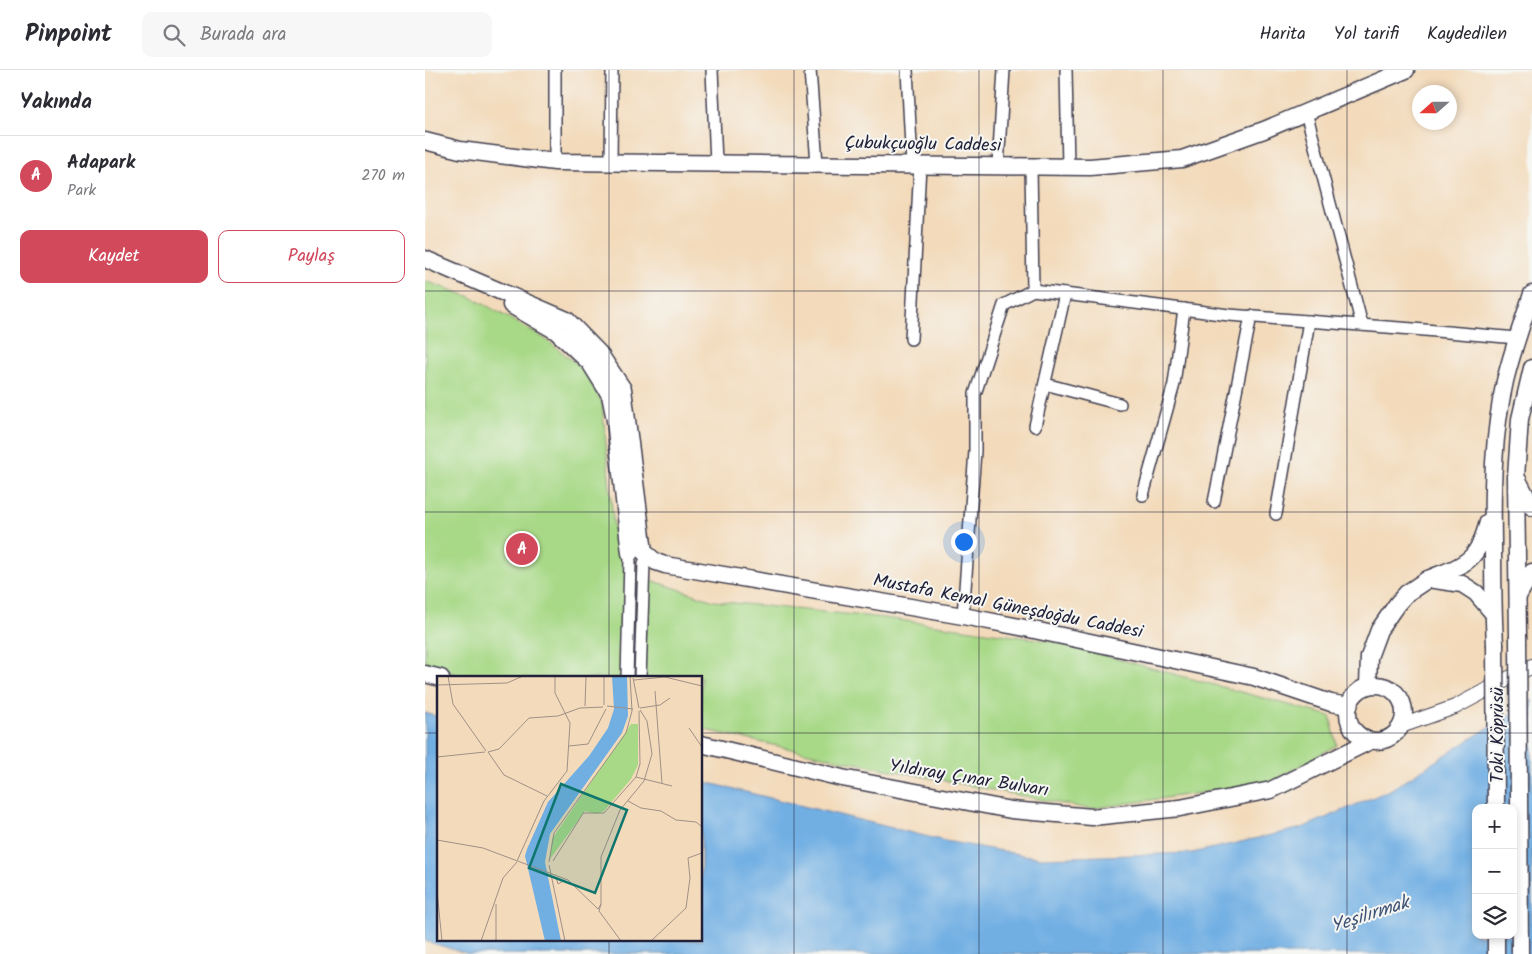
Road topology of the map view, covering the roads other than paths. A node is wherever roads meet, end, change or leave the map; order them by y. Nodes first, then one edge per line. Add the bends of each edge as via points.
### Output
1 (555, 70) edge
2 (612, 70) edge
3 (712, 70) edge
4 (810, 70) edge
5 (907, 70) edge
6 (1004, 70) edge
7 (1066, 70) edge
8 (1406, 70) edge
9 (1306, 112) junction
10 (425, 141) edge
11 (555, 162) junction
12 (611, 162) junction
13 (716, 163) junction
14 (817, 164) junction
15 (916, 165) junction
16 (998, 166) junction
17 (1031, 166) junction
18 (1068, 167) junction
19 (425, 259) edge
20 (425, 271) edge
21 (1033, 290) junction
22 (1065, 294) junction
23 (1532, 294) edge
24 (1184, 309) junction
25 (1251, 316) junction
26 (1309, 321) junction
27 (1362, 325) junction
28 (1517, 338) junction
29 (911, 339) dead end
30 (1532, 368) edge
31 (1045, 384) junction
32 (1120, 404) dead end
33 (1035, 426) dead end
34 (1516, 477) junction
35 (1143, 494) dead end
36 (1214, 502) dead end
37 (1532, 507) edge
38 (1493, 508) junction
39 (1276, 514) dead end
40 (641, 558) junction
41 (1532, 572) edge
42 (1429, 579) junction
43 (1517, 598) junction
44 (1493, 613) junction
45 (963, 616) junction
46 (1532, 666) edge
47 (627, 676) edge
48 (640, 676) edge
49 (1368, 686) junction
50 (1349, 706) junction
51 (1401, 726) junction
52 (1370, 741) junction
53 (703, 744) edge
54 (1496, 804) edge
55 (1496, 939) edge
56 (1496, 954) edge
57 (1520, 954) edge

1 - 11 street
2 - 12 street
3 - 13 street
4 - 14 street
5 - 15 street
6 - 16 street
7 - 18 street
8 - 9 main road, Çubukçuoğlu Caddesi
9 - 18 main road, Çubukçuoğlu Caddesi via 1183,159
9 - 27 street
10 - 11 main road, Çubukçuoğlu Caddesi via 460,150
11 - 12 main road, Çubukçuoğlu Caddesi
12 - 13 main road, Çubukçuoğlu Caddesi
13 - 14 main road, Çubukçuoğlu Caddesi
14 - 15 main road, Çubukçuoğlu Caddesi
15 - 16 main road, Çubukçuoğlu Caddesi
15 - 29 street
16 - 17 main road, Çubukçuoğlu Caddesi
17 - 18 main road, Çubukçuoğlu Caddesi
17 - 21 street
19 - 40 main road via 567,320 599,353 623,389
20 - 40 main road via 499,298 556,330 590,363 610,395
21 - 22 street
21 - 45 street via 1005,305 975,394 975,451
22 - 24 street
22 - 31 street
23 - 28 main road
24 - 25 street
24 - 35 street via 1174,384
25 - 26 street
25 - 36 street
26 - 27 street
26 - 39 street
27 - 28 street
28 - 38 main road via 1505,383 1494,449
30 - 34 main road, Toki Köprüsü via 1520,420
31 - 32 street
31 - 33 street
34 - 37 main road
34 - 43 main road, Toki Köprüsü
38 - 42 main road via 1483,540 1473,557
38 - 44 main road
40 - 45 main road, Mustafa Kemal Güneşdoğdu Caddesi
40 - 47 street
40 - 48 street
41 - 43 main road
42 - 44 main road via 1462,584 1477,593
42 - 49 main road via 1407,593 1379,630 1369,657
43 - 57 main road, Toki Köprüsü, bridge
44 - 54 main road, bridge
45 - 50 main road, Mustafa Kemal Güneşdoğdu Caddesi via 1255,677
46 - 51 street via 1455,707
49 - 50 main road via 1359,690
49 - 51 main road via 1387,687 1401,699 1404,718
50 - 52 main road via 1350,724 1362,738
51 - 52 main road via 1388,739
52 - 53 main road, Yıldıray Çınar Bulvarı via 1271,790 1179,808 1092,817 1011,810 842,778
55 - 56 main road

